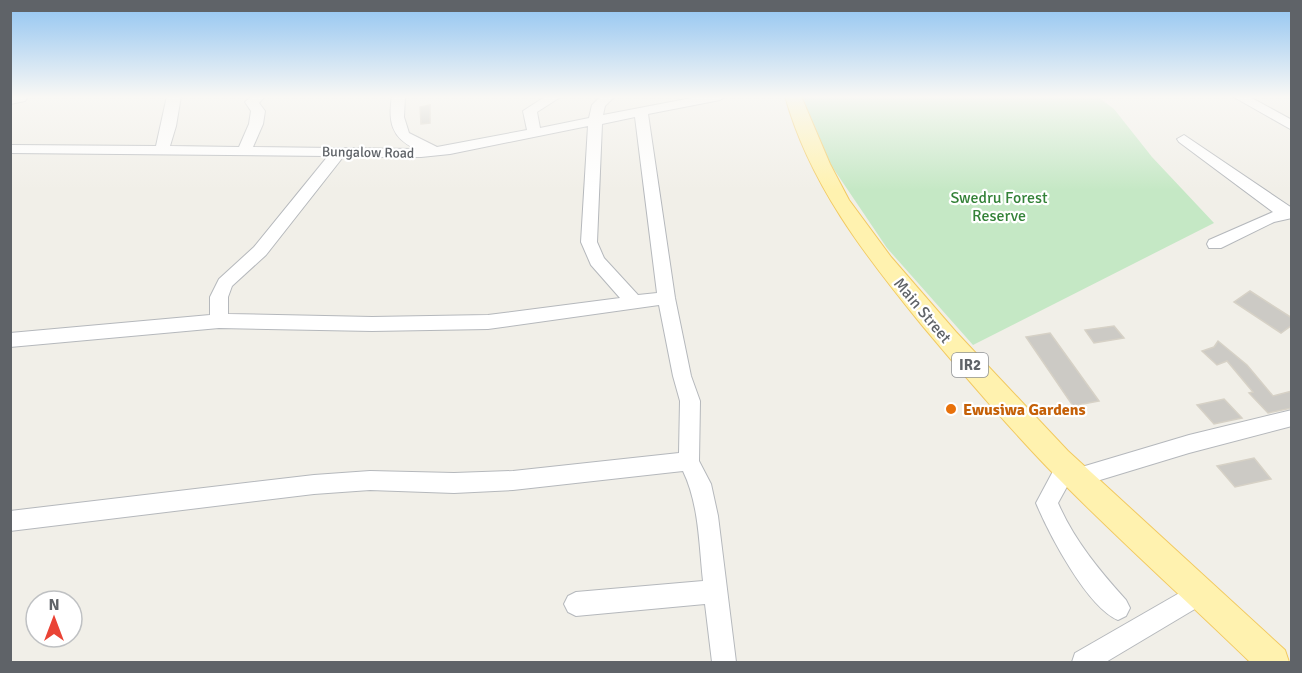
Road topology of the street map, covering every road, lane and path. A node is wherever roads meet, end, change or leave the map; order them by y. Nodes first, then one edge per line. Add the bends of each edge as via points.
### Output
1 (166, 127) edge
2 (254, 127) edge
3 (398, 127) edge
4 (533, 127) edge
5 (558, 127) edge
6 (596, 127) edge
7 (648, 127) edge
8 (806, 127) edge
9 (534, 132) junction
10 (1184, 139) dead end
11 (10, 149) edge
12 (161, 150) junction
13 (244, 151) junction
14 (438, 151) junction
15 (339, 152) junction
16 (1288, 213) edge
17 (1215, 244) dead end
18 (666, 298) junction
19 (633, 302) junction
20 (219, 321) junction
21 (10, 340) edge
22 (1292, 418) edge
23 (689, 461) junction
24 (1072, 473) junction
25 (10, 521) edge
26 (716, 591) junction
27 (1202, 592) junction
28 (576, 604) dead end
29 (1118, 608) dead end
30 (724, 663) edge
31 (1084, 663) edge
32 (1273, 663) edge

1 - 12 street
2 - 13 street
3 - 14 street via 404,136
4 - 9 street
5 - 9 street, Bungalow Road
6 - 19 street via 589,243 597,261
7 - 18 street
8 - 24 main road, Main Street / IR2 via 826,176 866,241 977,374
9 - 14 street, Bungalow Road
10 - 16 street
11 - 12 street, Bungalow Road
12 - 13 street, Bungalow Road
13 - 15 street, Bungalow Road
14 - 15 street, Bungalow Road
15 - 20 street via 260,251 225,283 219,297
16 - 17 street
18 - 19 street
18 - 23 street via 690,401
19 - 20 street via 488,322
20 - 21 street
22 - 24 street
23 - 25 street via 505,481 361,481 296,486
23 - 26 street via 700,484 707,516
24 - 27 main road, Main Street / IR2
24 - 29 street via 1047,503 1057,529 1079,565
26 - 28 street
26 - 30 street
27 - 31 street
27 - 32 main road, IR2

